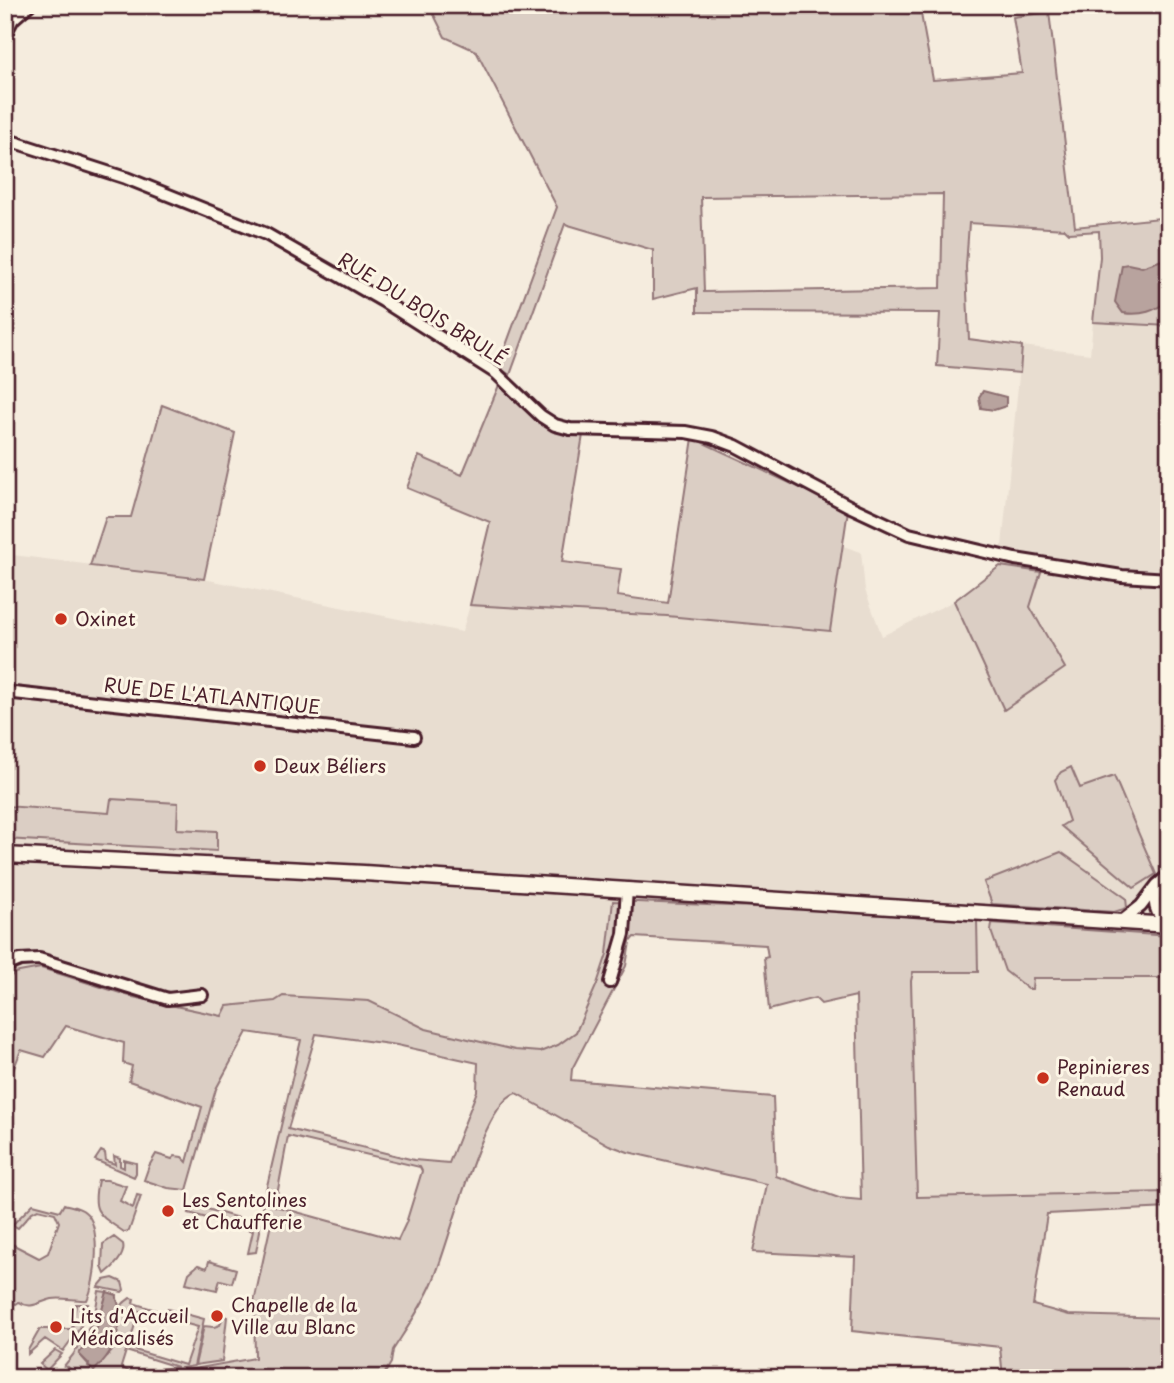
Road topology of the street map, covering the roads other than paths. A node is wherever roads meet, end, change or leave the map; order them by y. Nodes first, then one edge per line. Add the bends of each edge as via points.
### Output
1 (29, 5) edge
2 (5, 34) edge
3 (5, 138) edge
4 (1169, 579) edge
5 (5, 692) edge
6 (414, 737) dead end
7 (5, 855) edge
8 (1169, 874) edge
9 (1157, 885) junction
10 (627, 889) junction
11 (1122, 921) junction
12 (1169, 924) edge
13 (5, 966) edge
14 (610, 982) dead end
15 (202, 995) dead end

1 - 2 street
3 - 4 street, RUE DU BOIS BRULÉ via 126,178 265,234 496,373 555,425 712,437 909,534 1015,559
5 - 6 street, RUE DE L'ATLANTIQUE
7 - 10 main road
8 - 9 street
9 - 11 street
9 - 12 street via 1155,910
10 - 11 main road
10 - 14 street via 624,934
11 - 12 main road
13 - 15 street via 39,959 168,999

